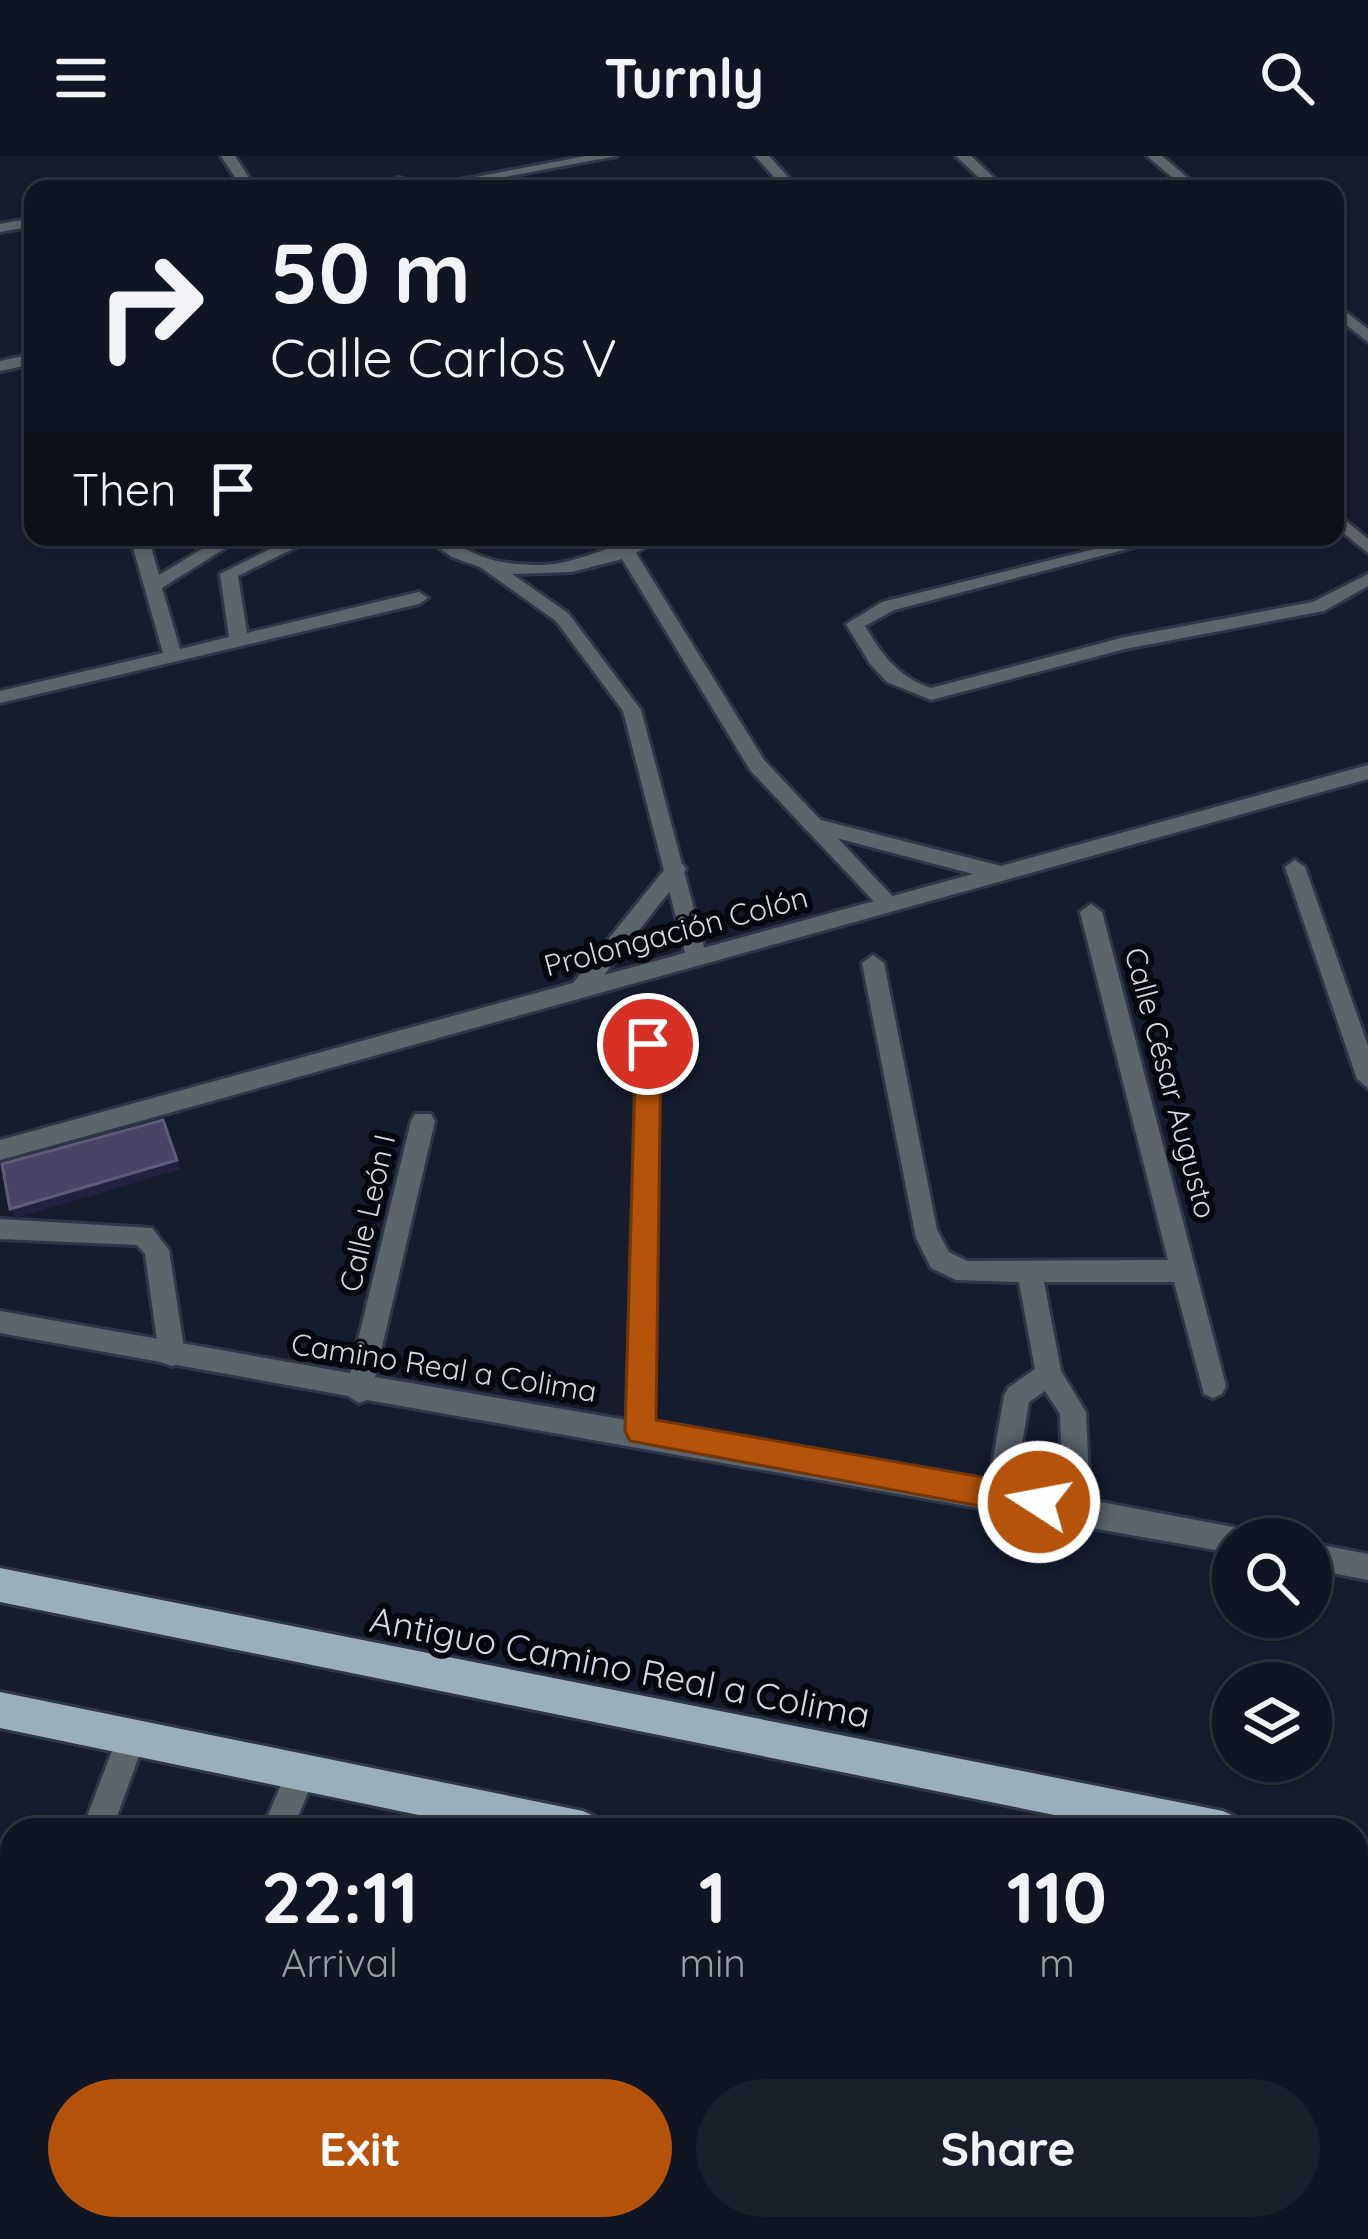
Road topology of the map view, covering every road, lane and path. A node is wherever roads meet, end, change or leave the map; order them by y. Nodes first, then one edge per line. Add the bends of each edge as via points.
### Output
1 (610, 156) edge
2 (762, 156) edge
3 (963, 156) edge
4 (1154, 156) edge
5 (469, 180) edge
6 (784, 180) edge
7 (989, 180) edge
8 (1183, 180) edge
9 (1344, 316) edge
10 (1368, 337) edge
11 (1344, 525) edge
12 (142, 546) edge
13 (218, 546) edge
14 (289, 546) edge
15 (451, 546) edge
16 (639, 546) edge
17 (1127, 546) edge
18 (1368, 548) edge
19 (627, 553) junction
20 (198, 557) junction
21 (486, 564) junction
22 (229, 574) junction
23 (1368, 579) edge
24 (157, 584) junction
25 (419, 598) dead end
26 (239, 640) junction
27 (173, 656) junction
28 (0, 697) edge
29 (1368, 772) edge
30 (813, 824) junction
31 (1295, 866) dead end
32 (676, 869) junction
33 (1001, 874) junction
34 (889, 904) junction
35 (1091, 912) dead end
36 (696, 958) junction
37 (873, 963) dead end
38 (580, 990) junction
39 (648, 1044) dead end
40 (1368, 1079) edge
41 (424, 1121) dead end
42 (0, 1150) edge
43 (0, 1228) edge
44 (1029, 1270) junction
45 (1184, 1271) junction
46 (0, 1322) edge
47 (172, 1355) junction
48 (1049, 1374) junction
49 (1213, 1386) dead end
50 (359, 1391) junction
51 (640, 1431) junction
52 (1000, 1495) junction
53 (1077, 1510) junction
54 (1212, 1536) edge
55 (1332, 1560) edge
56 (1368, 1567) edge
57 (0, 1585) edge
58 (0, 1710) edge
59 (131, 1737) junction
60 (302, 1772) junction
61 (101, 1818) edge
62 (283, 1818) edge
63 (502, 1818) edge
64 (1163, 1818) edge

1 - 5 street
2 - 6 street
3 - 7 street
4 - 8 street
9 - 10 street
11 - 18 street
12 - 24 street
13 - 20 street
14 - 22 street
15 - 21 street
16 - 19 street
17 - 23 street via 888,606 855,624 880,669 901,687 931,694 1126,643 1318,607
19 - 21 street via 533,570
19 - 30 street via 757,765
20 - 22 street
20 - 24 street
21 - 32 street via 562,616 632,710
22 - 26 street
24 - 27 street
25 - 26 street
26 - 27 street
27 - 28 street
29 - 33 street, Prolongación Colón
30 - 33 street
30 - 34 street
31 - 40 street
32 - 36 street
32 - 38 street
33 - 34 street, Prolongación Colón
34 - 36 street, Prolongación Colón
35 - 45 street, Calle César Augusto
36 - 38 street, Prolongación Colón
37 - 44 street via 925,1232 940,1260 965,1272
38 - 42 street, Prolongación Colón
39 - 51 street
41 - 50 street, Calle León I
43 - 47 street via 143,1235 157,1250
44 - 45 street
44 - 48 street
45 - 49 street, Calle César Augusto
46 - 47 street, Camino Real a Colima
47 - 50 street, Camino Real a Colima
48 - 52 street via 1017,1396
48 - 53 street via 1072,1412
50 - 51 street, Camino Real a Colima
51 - 52 street, Camino Real a Colima
52 - 53 street, Camino Real a Colima
53 - 54 street, Camino Real a Colima
55 - 56 street
57 - 64 main road, Antiguo Camino Real a Colima
58 - 59 main road
59 - 60 main road
59 - 61 street
60 - 62 street
60 - 63 main road

